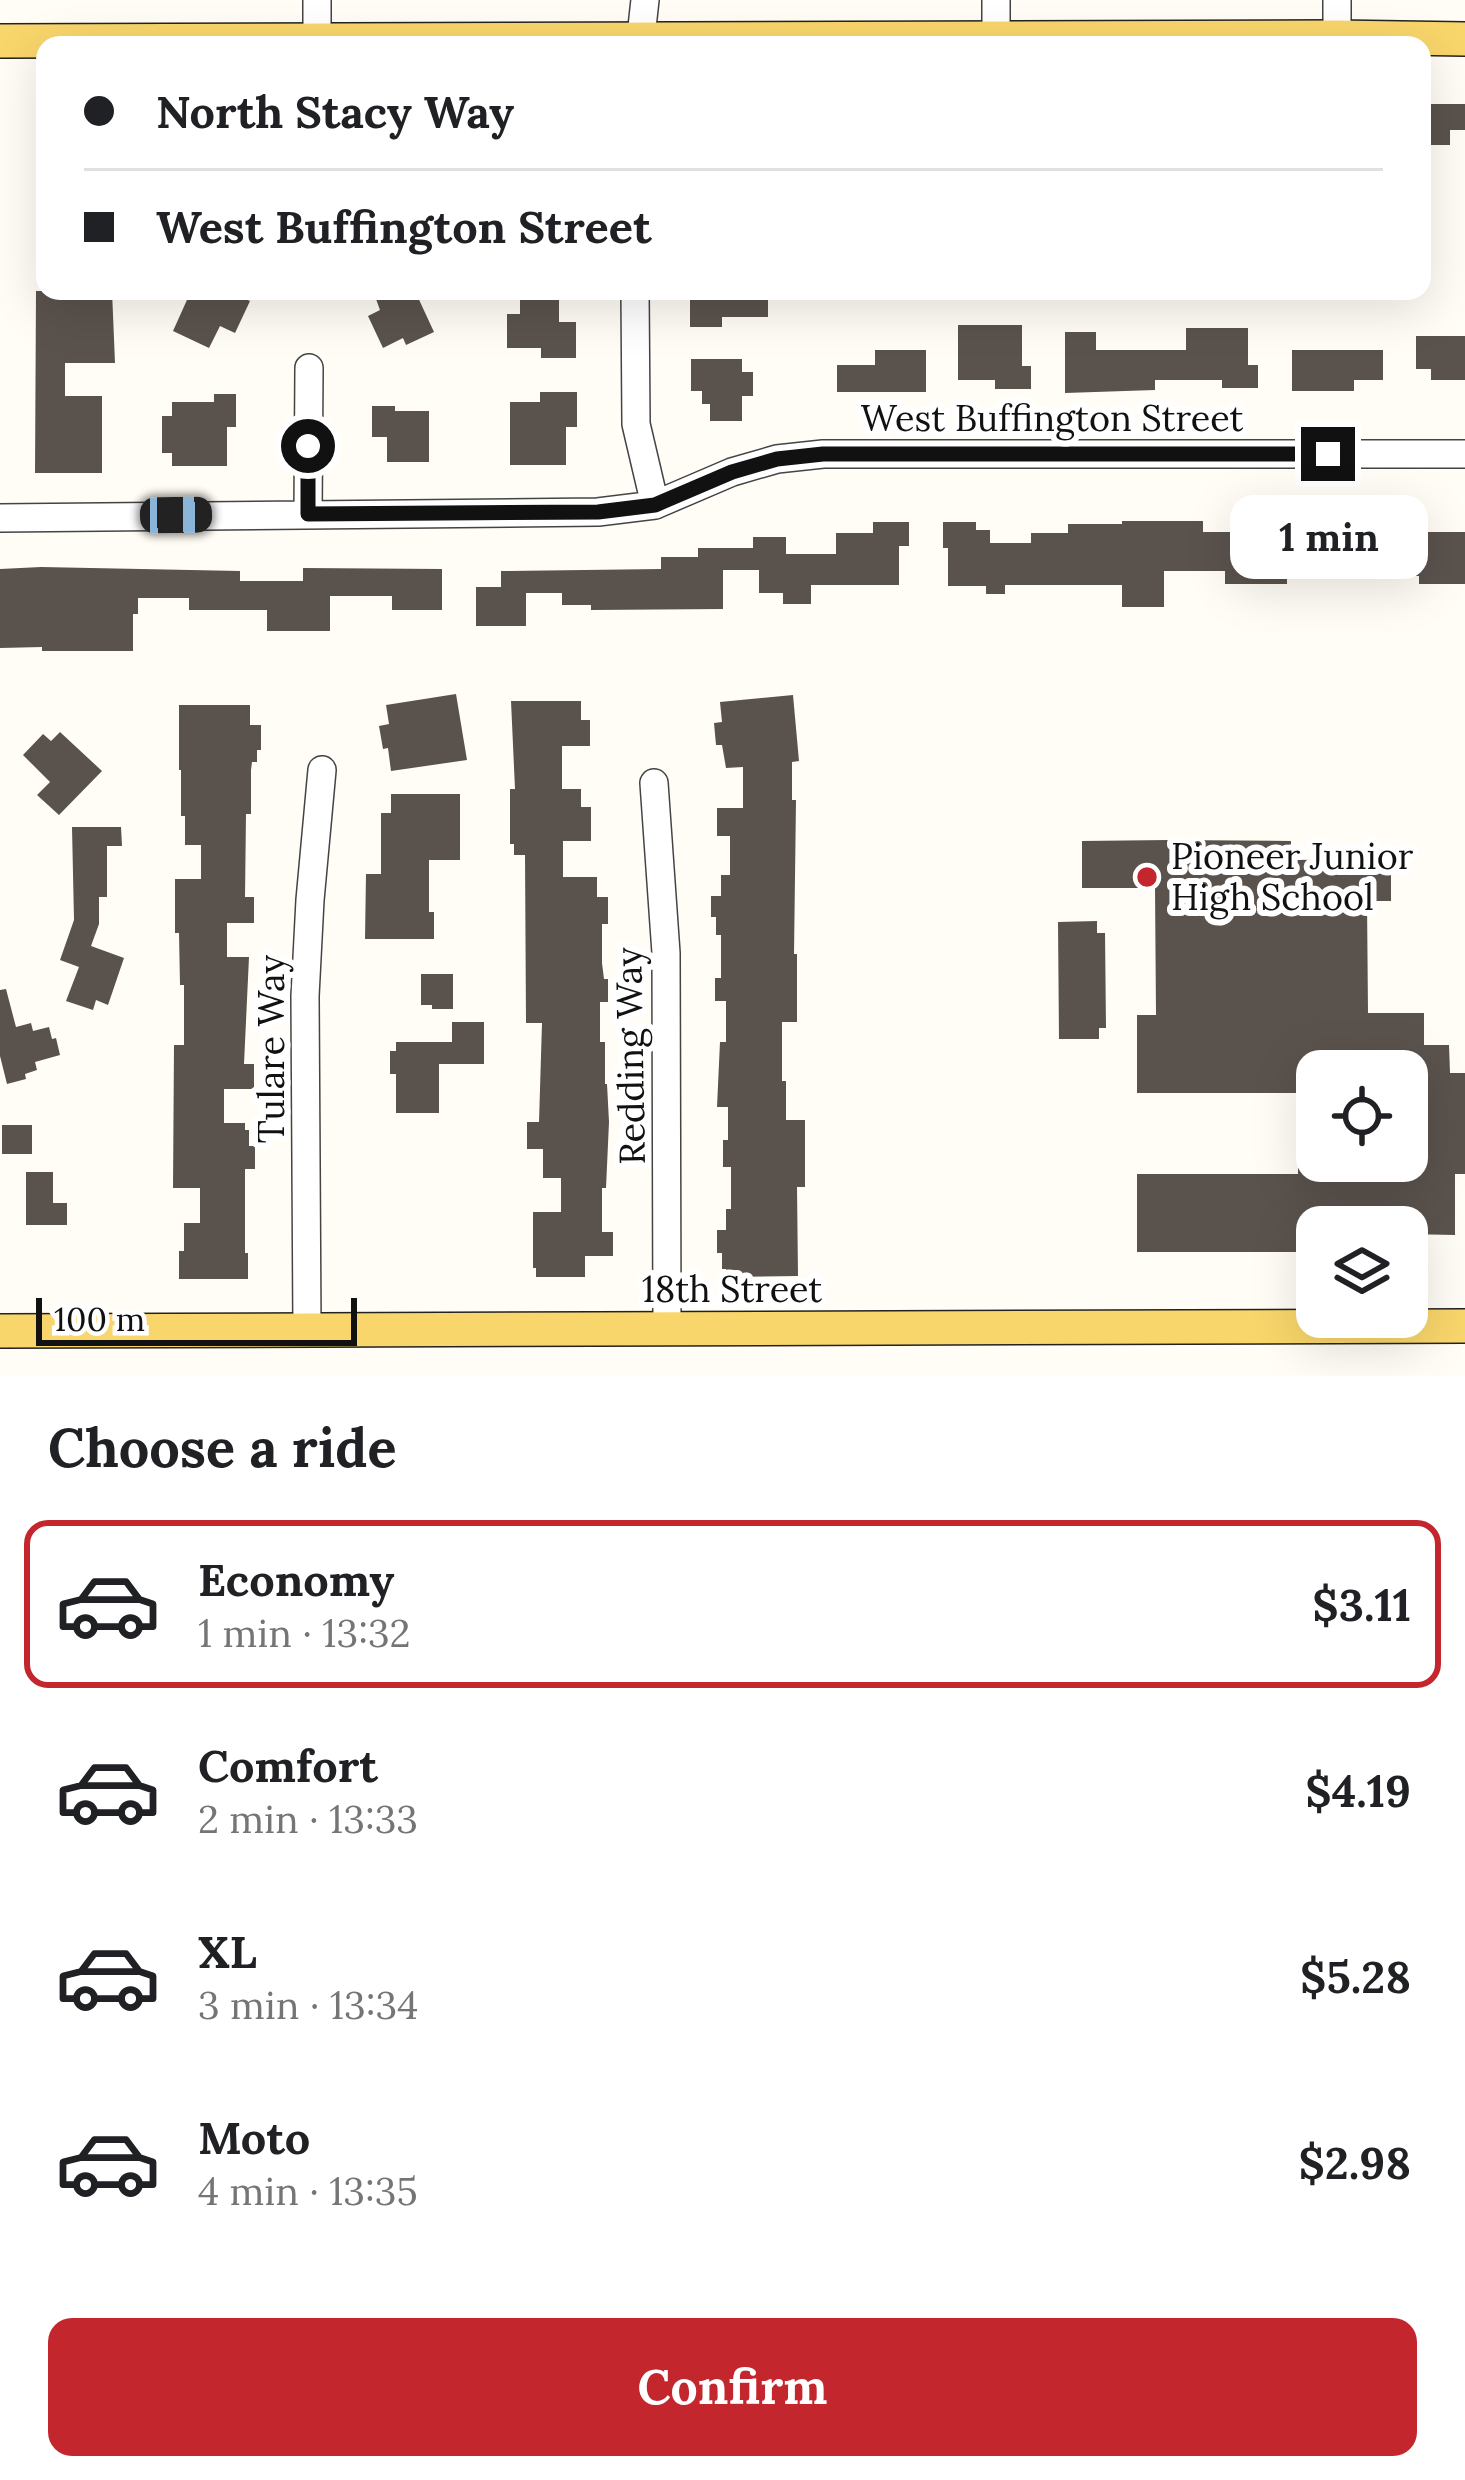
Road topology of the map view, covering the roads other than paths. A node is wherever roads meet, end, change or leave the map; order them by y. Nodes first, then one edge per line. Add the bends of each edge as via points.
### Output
1 (316, 0) edge
2 (645, 0) edge
3 (996, 0) edge
4 (1337, 0) edge
5 (316, 36) edge
6 (642, 36) edge
7 (996, 36) edge
8 (1337, 36) edge
9 (1431, 39) edge
10 (0, 40) edge
11 (36, 40) edge
12 (1465, 40) edge
13 (635, 300) edge
14 (309, 368) dead end
15 (1465, 454) edge
16 (655, 505) junction
17 (308, 514) junction
18 (0, 518) edge
19 (322, 770) dead end
20 (654, 783) dead end
21 (1465, 1325) edge
22 (668, 1328) junction
23 (307, 1329) junction
24 (0, 1330) edge

1 - 5 street
2 - 6 street
3 - 7 street
4 - 8 street
9 - 12 main road
10 - 11 main road
13 - 16 street via 635,424
14 - 17 street
15 - 16 street, West Buffington Street via 823,454 732,472
16 - 17 street, West Buffington Street
17 - 18 street, West Buffington Street
19 - 23 street, Tulare Way via 305,996
20 - 22 street, Redding Way via 666,953
21 - 22 main road, 18th Street
22 - 23 main road, 18th Street
23 - 24 main road, 18th Street

